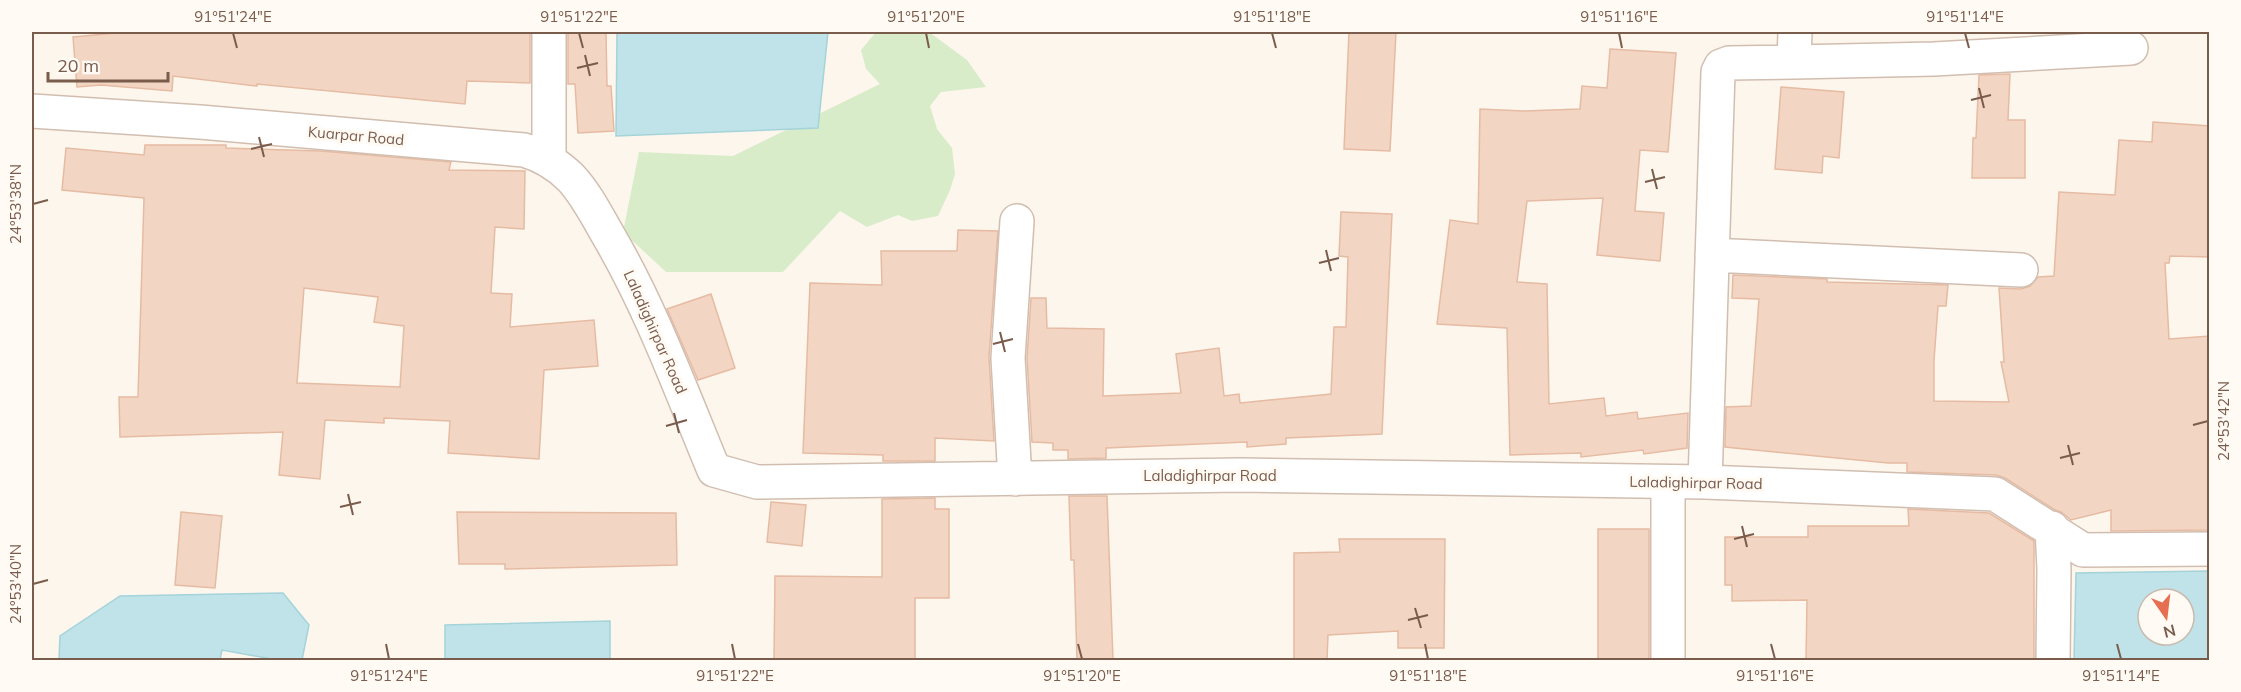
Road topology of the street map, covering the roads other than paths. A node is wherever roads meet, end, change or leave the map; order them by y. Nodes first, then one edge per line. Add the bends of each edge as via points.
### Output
1 (549, 32) edge
2 (2053, 42) edge
3 (1794, 47) edge
4 (2131, 48) dead end
5 (32, 111) edge
6 (549, 161) junction
7 (1017, 221) dead end
8 (1712, 255) junction
9 (2021, 270) dead end
10 (1015, 479) junction
11 (1668, 482) junction
12 (1705, 482) junction
13 (2052, 528) junction
14 (2210, 549) edge
15 (1668, 660) edge
16 (2053, 660) edge

1 - 6 street
2 - 3 street via 1934,59
2 - 4 street
3 - 8 street via 1720,66
5 - 6 street, Kuarpar Road via 524,150
6 - 10 street, Laladighirpar Road via 571,178 588,201 643,299 714,470 758,482
7 - 10 street via 1008,358
8 - 9 street
8 - 12 street
10 - 11 street, Laladighirpar Road via 1240,475
11 - 12 street, Laladighirpar Road
11 - 15 street
12 - 13 street, Laladighirpar Road via 1995,494
13 - 14 street, Laladighirpar Road via 2083,550
13 - 16 street

